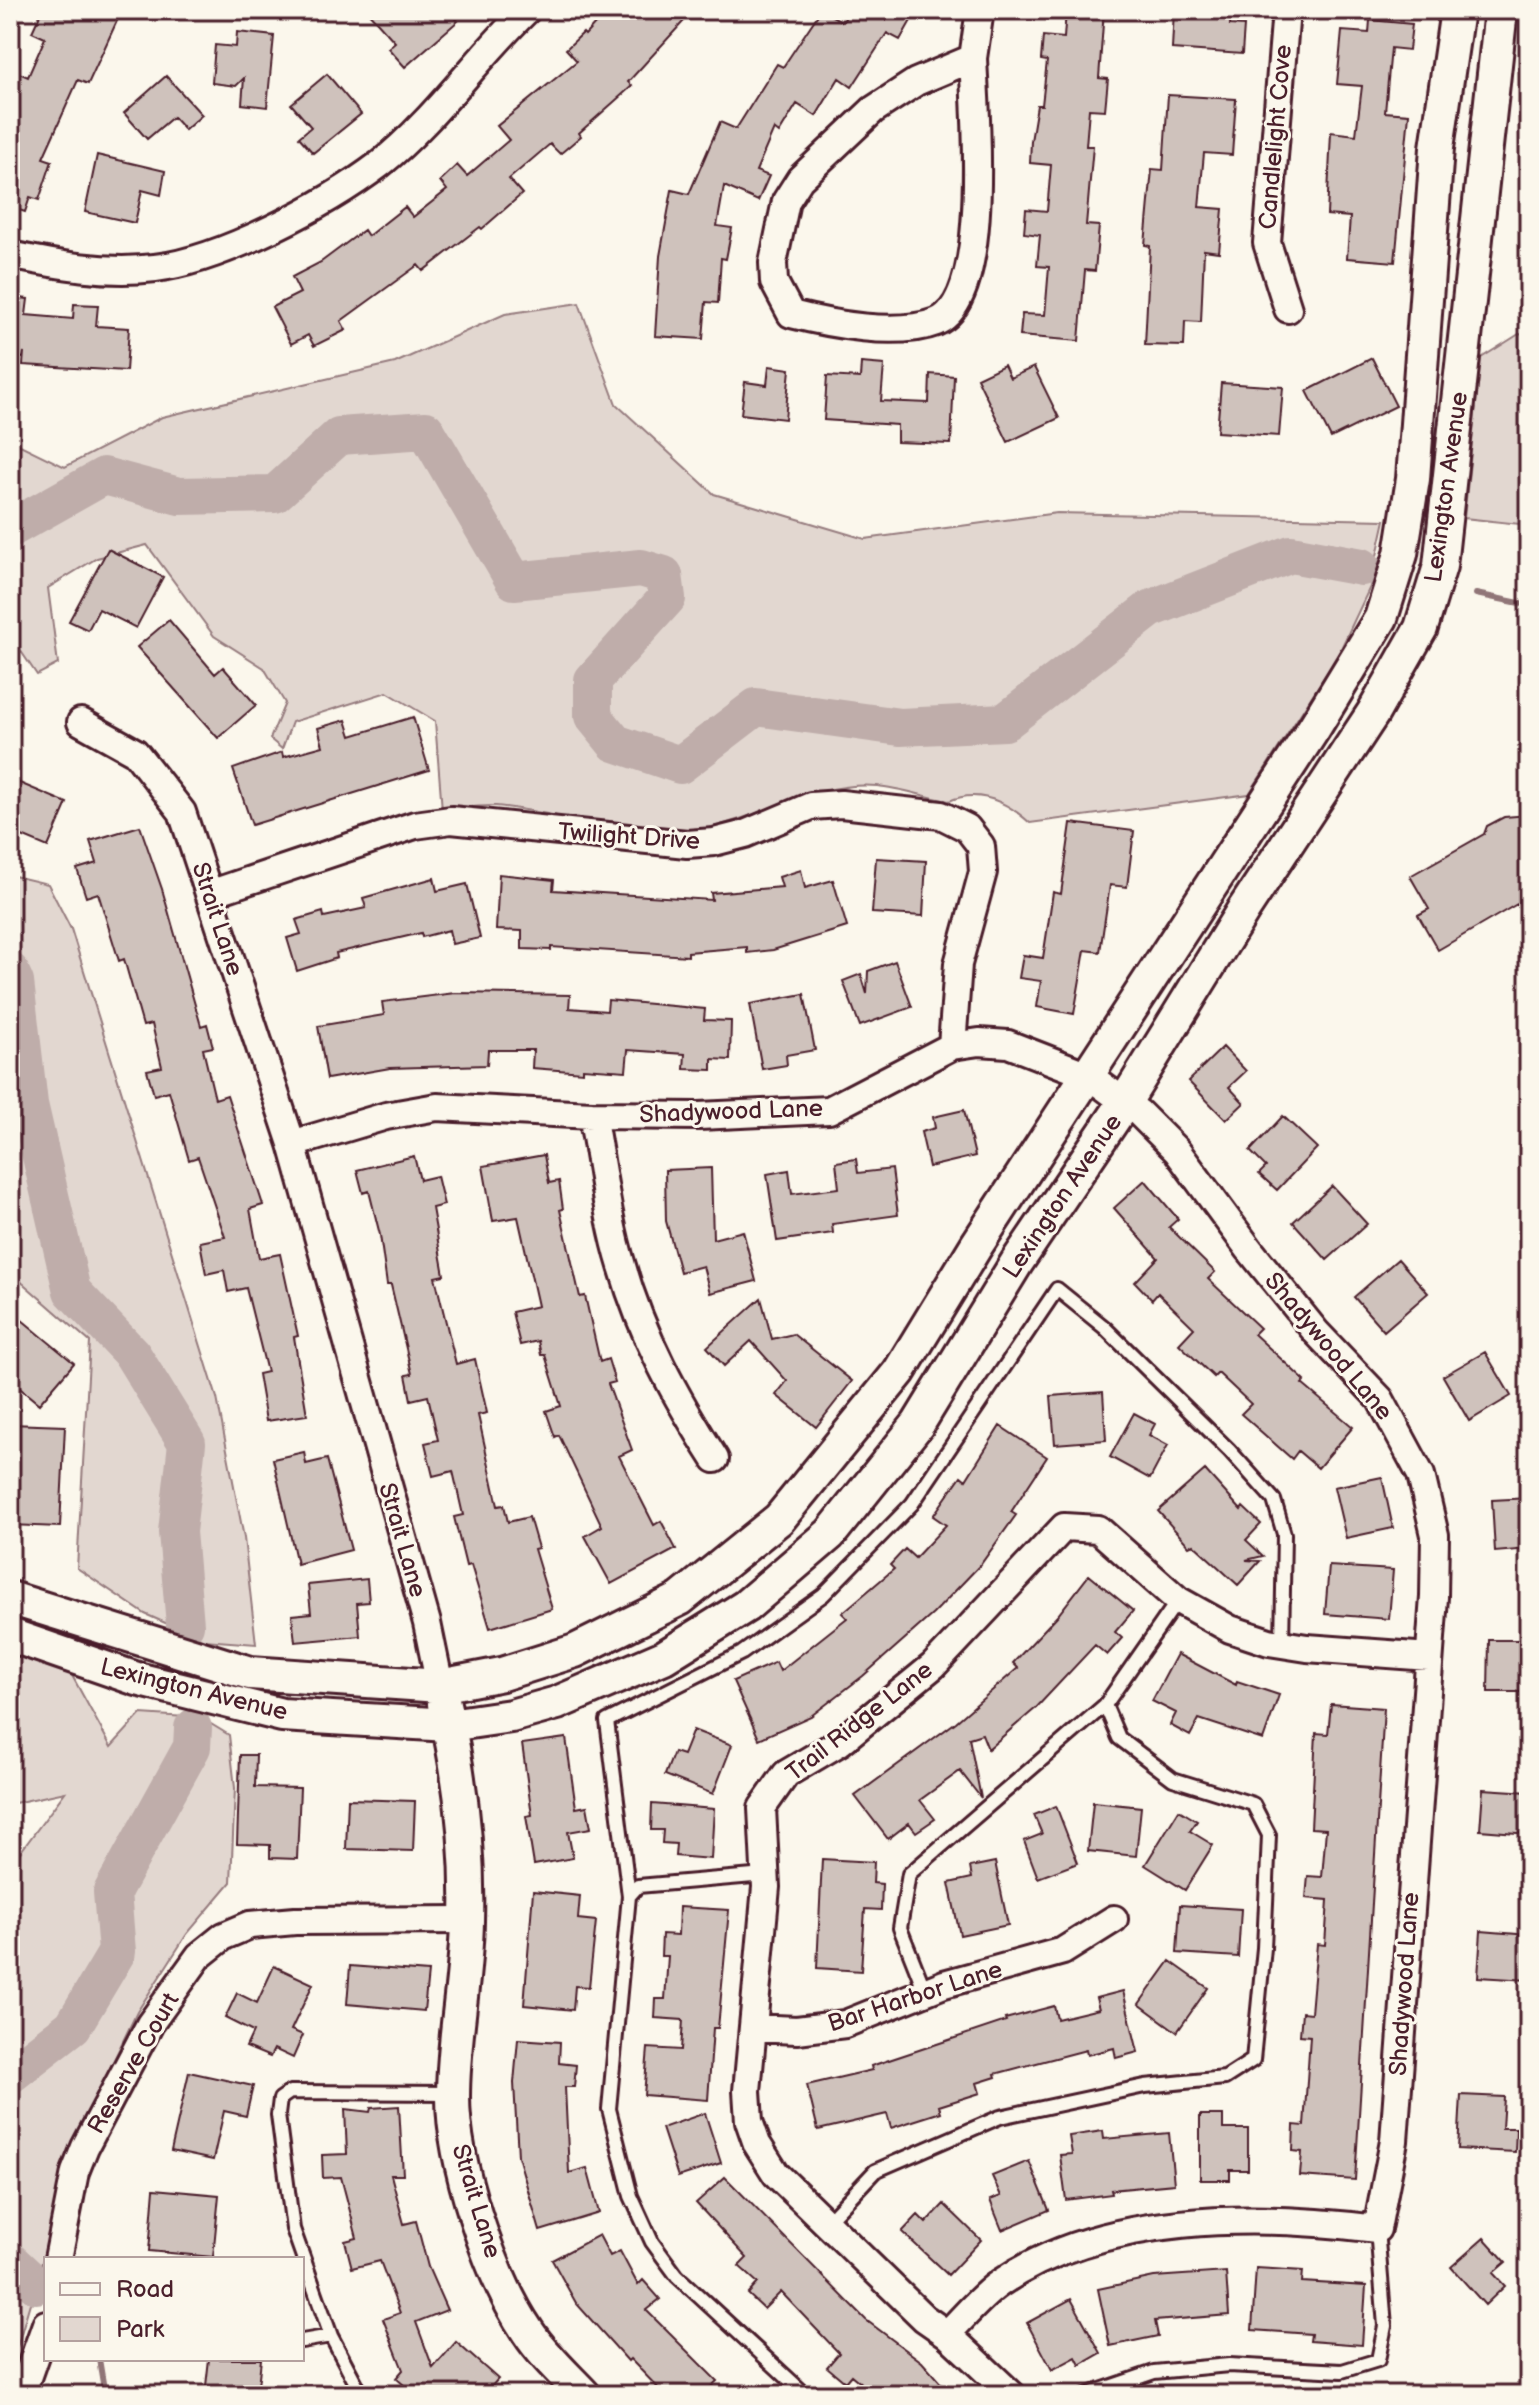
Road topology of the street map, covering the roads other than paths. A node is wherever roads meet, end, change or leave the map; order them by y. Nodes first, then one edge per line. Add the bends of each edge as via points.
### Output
1 (980, 10) edge
2 (1286, 10) edge
3 (1457, 10) edge
4 (1501, 10) edge
5 (523, 11) edge
6 (973, 58) junction
7 (10, 255) edge
8 (1288, 309) dead end
9 (81, 722) dead end
10 (209, 894) junction
11 (952, 1046) junction
12 (1088, 1075) junction
13 (1125, 1102) junction
14 (592, 1115) junction
15 (292, 1144) junction
16 (715, 1459) dead end
17 (10, 1598) edge
18 (1178, 1600) junction
19 (10, 1635) edge
20 (1282, 1644) junction
21 (1429, 1657) junction
22 (440, 1686) junction
23 (1105, 1705) junction
24 (449, 1725) junction
25 (765, 1875) junction
26 (629, 1896) junction
27 (1114, 1919) dead end
28 (467, 1920) junction
29 (925, 1991) junction
30 (753, 2028) junction
31 (453, 2093) junction
32 (825, 2224) junction
33 (1377, 2229) junction
34 (58, 2257) edge
35 (303, 2257) edge
36 (304, 2260) edge
37 (44, 2330) edge
38 (947, 2334) junction
39 (331, 2336) junction
40 (304, 2341) edge
41 (21, 2395) edge
42 (362, 2395) edge
43 (584, 2395) edge
44 (806, 2395) edge
45 (1012, 2395) edge
46 (1086, 2395) edge

1 - 6 street
2 - 8 street, Candlelight Cove via 1267,243
3 - 12 street, Lexington Avenue via 1434,177 1413,479 1401,554 1381,618
4 - 13 street, Lexington Avenue via 1440,566 1421,628 1373,713
5 - 7 street via 380,163 307,209 230,247 156,268 75,268
6 - 6 street via 980,191 968,271 950,312 937,321 883,327 843,327 791,314 774,282 773,263 786,201 800,179 873,110 916,82
9 - 10 street, Strait Lane via 135,752 182,812
10 - 11 street, Twilight Drive via 415,825 451,820 687,844 745,834 811,806 841,804 941,815 967,828 981,846 983,872 958,964
10 - 15 street, Strait Lane
11 - 12 street, Shadywood Lane via 1008,1044
11 - 14 street, Shadywood Lane via 829,1110
12 - 13 street, Shadywood Lane
12 - 22 street, Lexington Avenue via 899,1372 779,1519 680,1599 575,1651
13 - 21 street, Shadywood Lane via 1177,1151 1316,1332 1380,1399 1409,1447 1435,1535
13 - 24 street, Lexington Avenue via 1017,1262 918,1424 830,1534 746,1606 664,1657 557,1703
14 - 15 street, Shadywood Lane via 437,1107
14 - 16 street via 621,1264 641,1320 680,1404
15 - 22 street, Strait Lane via 427,1623
17 - 22 street, Lexington Avenue via 250,1673
18 - 20 street, Trail Ridge Lane via 1230,1629
18 - 23 lane
18 - 25 street, Trail Ridge Lane via 1098,1529 1064,1527 933,1666 840,1742 786,1774 762,1808
19 - 24 street, Lexington Avenue via 137,1679 282,1715
20 - 21 street, Trail Ridge Lane
20 - 26 lane via 1284,1534 1274,1500 1116,1338 1057,1289 912,1504 823,1595 742,1653 607,1721
21 - 33 street, Shadywood Lane via 1394,2141
22 - 24 street, Strait Lane
23 - 29 lane via 909,1874 900,1928
23 - 32 lane via 1119,1738 1173,1779 1253,1804 1269,1835 1253,2060 1225,2078 1145,2086 1000,2117 875,2171
24 - 28 street, Strait Lane via 461,1809
25 - 26 lane via 638,1886
25 - 30 street, Trail Ridge Lane
26 - 44 lane via 609,2109 631,2196 652,2242 677,2276
27 - 29 street, Bar Harbor Lane via 1063,1951
28 - 31 street, Strait Lane
28 - 34 street, Reserve Court via 250,1925 224,1936 199,1956 150,2024 85,2147
29 - 30 street, Bar Harbor Lane via 845,2024
30 - 32 street, Trail Ridge Lane via 747,2091 757,2144 776,2174
31 - 35 lane via 290,2092 280,2099 293,2229
31 - 43 street, Strait Lane via 458,2153 480,2229 528,2332
32 - 38 street, Trail Ridge Lane
33 - 38 street via 1241,2220 1124,2234 1053,2254 999,2283
33 - 46 lane via 1385,2326 1378,2360 1342,2371 1229,2365 1154,2372
36 - 39 lane
37 - 41 street
38 - 45 street, Trail Ridge Lane
39 - 40 lane
39 - 42 lane

